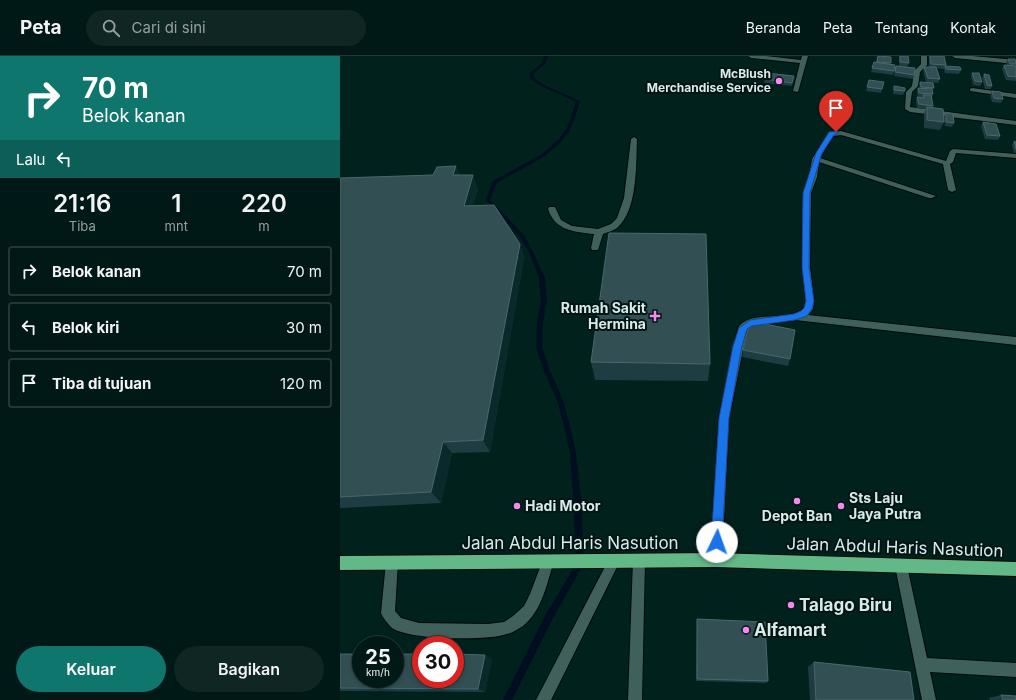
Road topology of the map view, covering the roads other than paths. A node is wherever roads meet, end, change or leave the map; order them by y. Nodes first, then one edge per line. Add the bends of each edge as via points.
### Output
1 (751, 56) edge
2 (924, 56) edge
3 (955, 56) edge
4 (804, 59) edge
5 (1016, 62) edge
6 (972, 90) dead end
7 (796, 91) dead end
8 (1016, 96) edge
9 (1016, 123) edge
10 (634, 139) dead end
11 (1016, 156) edge
12 (816, 159) junction
13 (946, 163) junction
14 (952, 190) dead end
15 (932, 196) dead end
16 (552, 209) dead end
17 (600, 232) junction
18 (595, 248) dead end
19 (795, 317) junction
20 (1016, 341) edge
21 (639, 560) junction
22 (716, 560) junction
23 (551, 561) junction
24 (614, 561) junction
25 (392, 562) junction
26 (340, 564) edge
27 (901, 566) junction
28 (1015, 572) edge
29 (922, 665) junction
30 (1016, 670) edge
31 (543, 700) edge
32 (634, 700) edge
33 (929, 700) edge

1 - 4 street
2 - 9 street via 924,65 917,71 915,86 908,92 907,108
3 - 5 street
4 - 7 street
6 - 8 street
10 - 17 street via 628,194 622,216 614,226
11 - 13 street via 953,151 949,162
12 - 13 street via 832,134 836,132
12 - 15 street
12 - 19 street via 807,193 805,213 806,267 810,301 808,309
13 - 14 street
16 - 17 street via 553,217 560,225 575,230
17 - 18 street
19 - 20 street
19 - 22 street via 750,323 743,328 724,418
21 - 22 highway, Jalan Abdul Haris Nasution
21 - 24 highway, Jalan Abdul Haris Nasution
21 - 32 street
22 - 27 highway, Jalan Abdul Haris Nasution
23 - 24 highway, Jalan Abdul Haris Nasution
23 - 25 highway, Jalan Abdul Haris Nasution
23 - 25 street via 529,611 506,628 488,631 418,630 398,623 388,613
24 - 31 street
25 - 26 highway, Jalan Abdul Haris Nasution
27 - 28 highway, Jalan Abdul Haris Nasution
27 - 29 street
29 - 30 street
29 - 33 street

